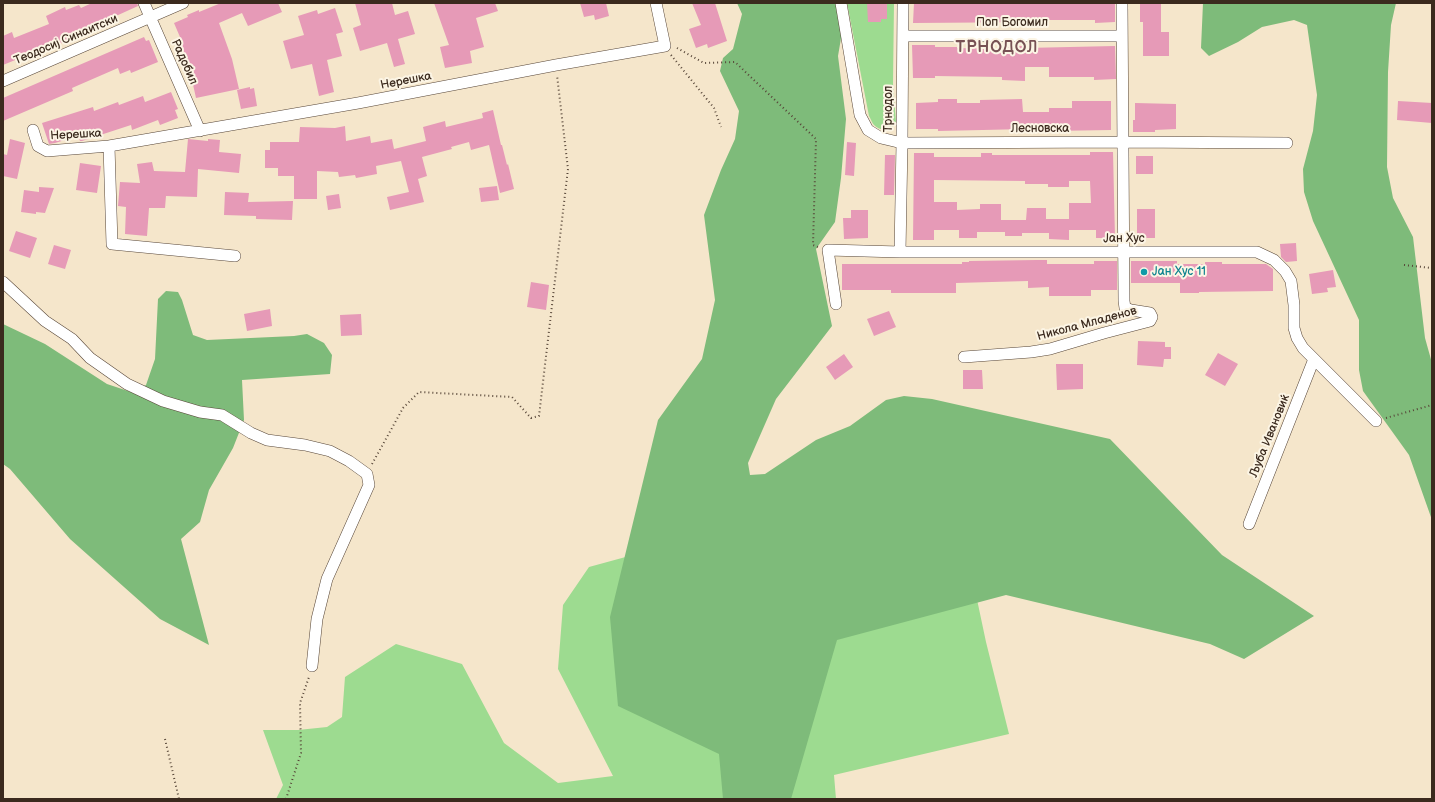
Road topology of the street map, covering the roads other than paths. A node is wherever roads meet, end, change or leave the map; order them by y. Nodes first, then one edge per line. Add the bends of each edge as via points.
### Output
1 (144, 3) edge
2 (183, 3) edge
3 (656, 3) edge
4 (841, 3) edge
5 (903, 3) edge
6 (1122, 3) edge
7 (150, 18) junction
8 (903, 36) junction
9 (1122, 36) junction
10 (3, 81) edge
11 (33, 130) dead end
12 (200, 131) junction
13 (1122, 142) junction
14 (902, 143) junction
15 (1287, 143) dead end
16 (109, 146) junction
17 (900, 252) junction
18 (1123, 252) junction
19 (235, 256) dead end
20 (3, 282) edge
21 (836, 304) dead end
22 (964, 357) dead end
23 (1314, 359) junction
24 (1376, 421) road end
25 (1249, 524) dead end
26 (312, 666) road end

1 - 7 street, Радобил
2 - 7 street, Теодосиј Синаитски
3 - 12 street, Нерешка via 664,43 556,66
4 - 14 street, Трнодол via 860,115 868,130 881,138
5 - 8 street, Трнодол
6 - 9 street
7 - 10 street, Теодосиј Синаитски
7 - 12 street, Радобил
8 - 9 street, Поп Богомил
8 - 14 street, Трнодол
9 - 13 street
11 - 16 street, Нерешка via 38,146 47,151
12 - 16 street, Нерешка
13 - 14 street, Лесновска
13 - 15 street, Лесновска
13 - 18 street
14 - 17 street
16 - 19 street, Нерешка via 112,244
17 - 18 street, Јан Хус
17 - 21 street, Јан Хус via 828,250
18 - 22 street, Никола Младенов via 1125,308 1150,313 1150,321 1050,349
18 - 23 street, Јан Хус via 1257,252 1274,260 1291,281 1294,328 1303,348
20 - 26 street via 45,321 72,339 90,358 127,384 164,402 222,415 267,440 330,450 367,474 369,485 327,579 317,619
23 - 24 street, Јан Хус
23 - 25 street, Љуба Ивановиќ

